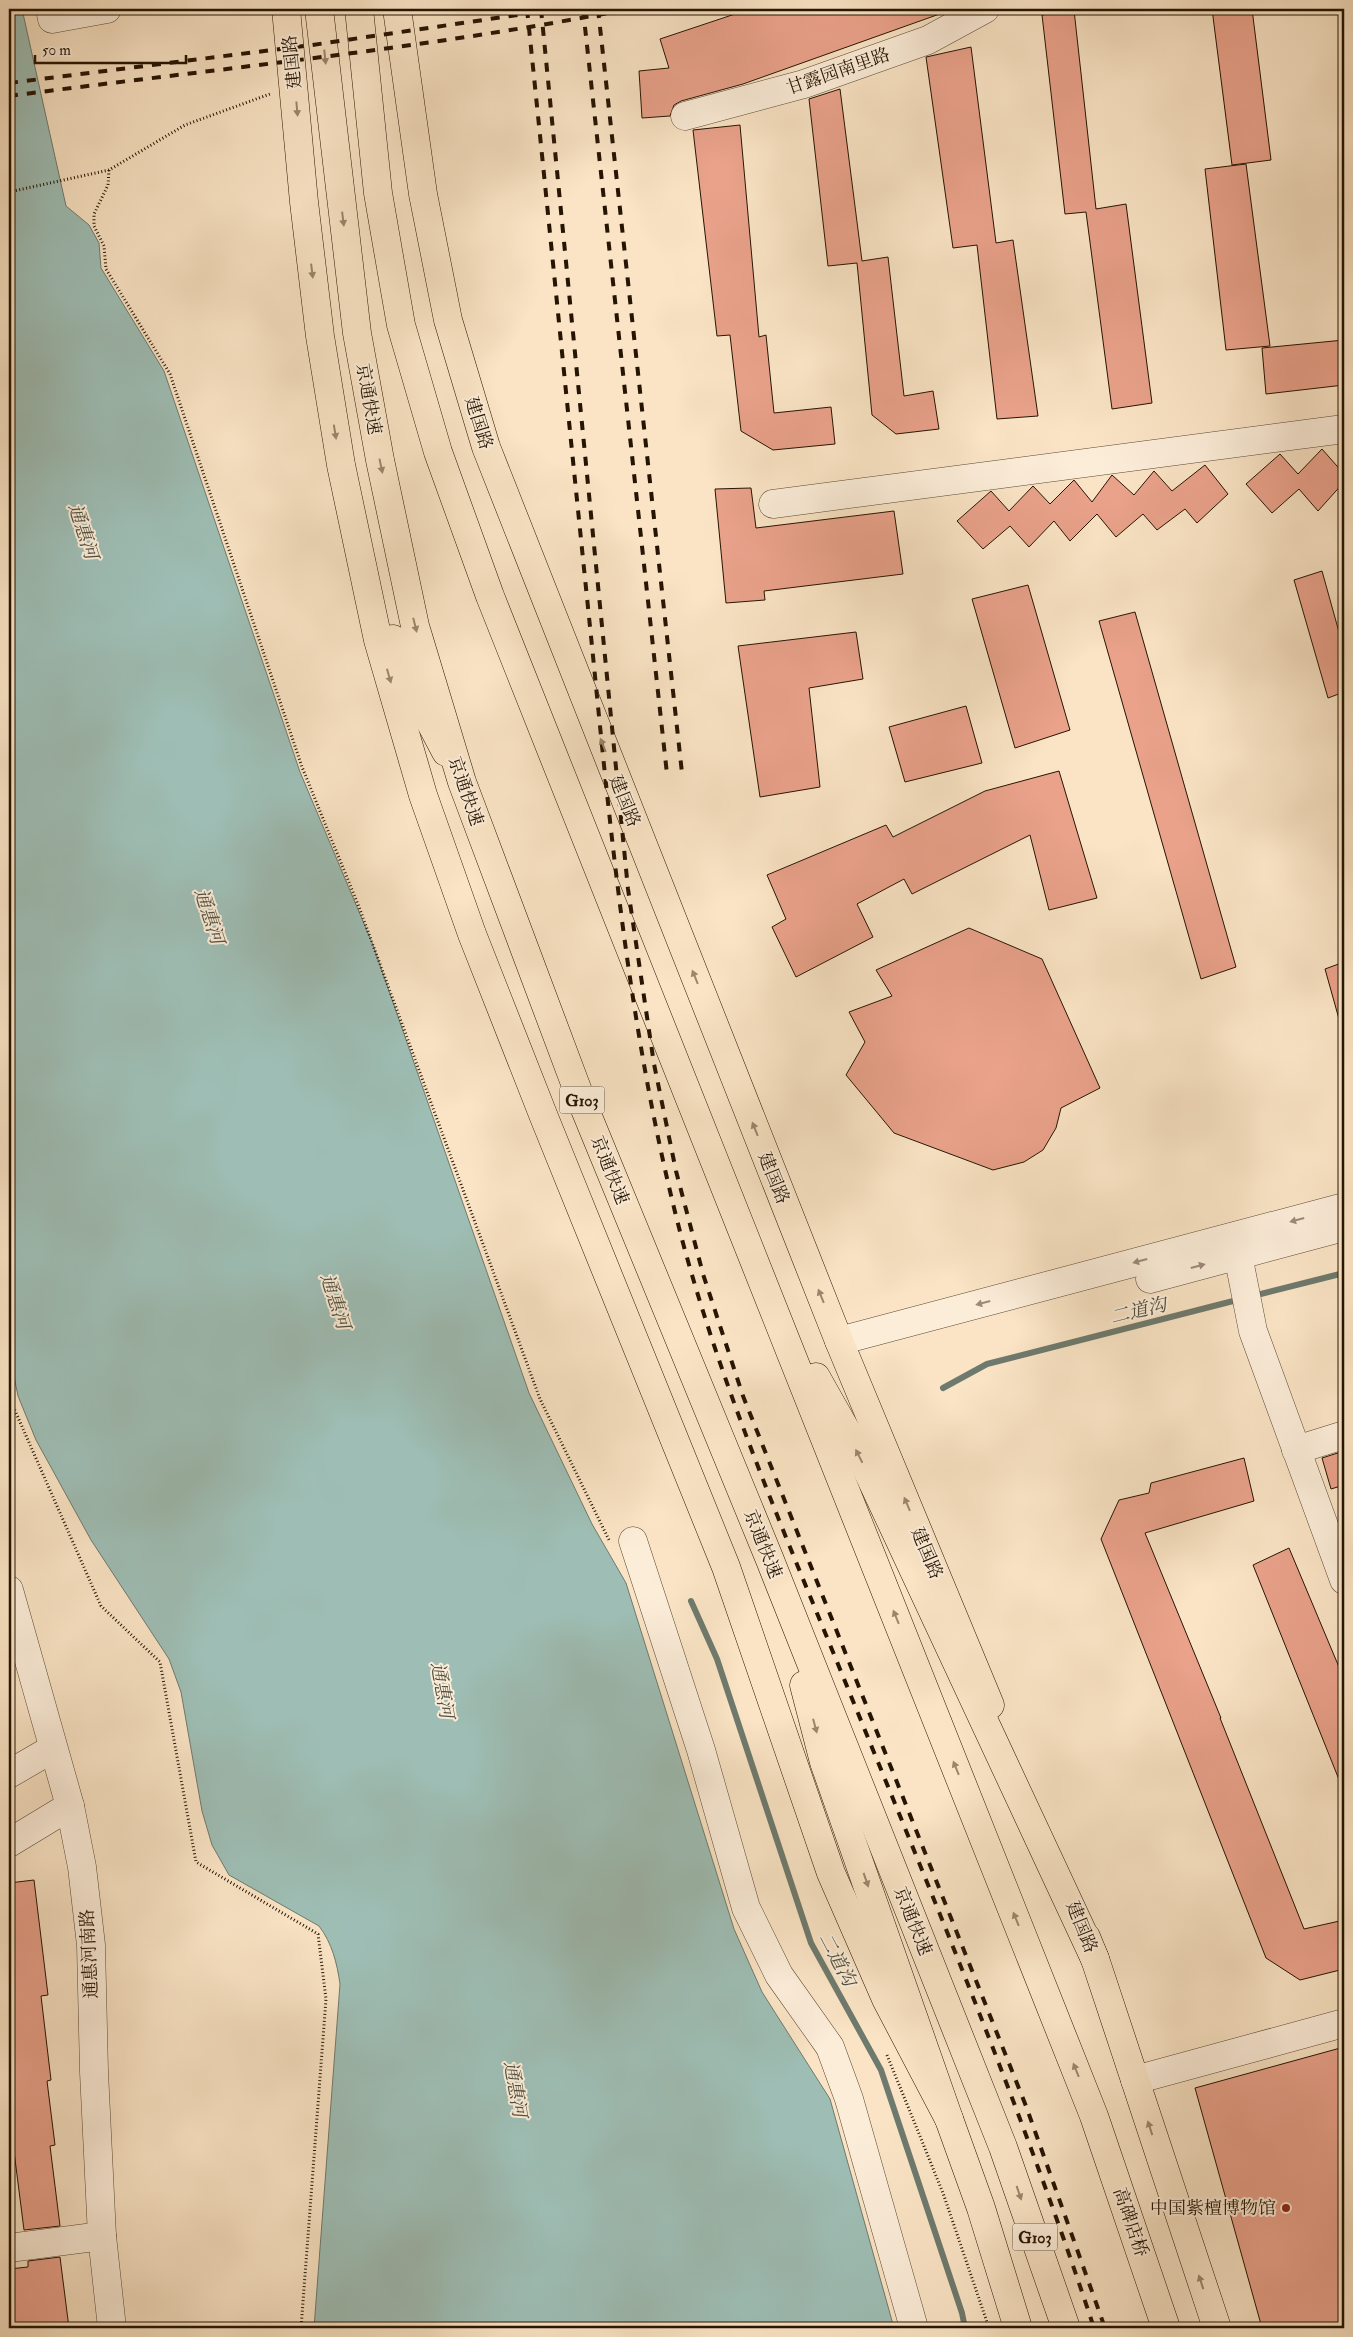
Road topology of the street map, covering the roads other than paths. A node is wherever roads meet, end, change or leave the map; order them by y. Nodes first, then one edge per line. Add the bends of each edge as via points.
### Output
1 (50, 9) edge
2 (108, 9) edge
3 (286, 9) edge
4 (319, 9) edge
5 (359, 9) edge
6 (397, 9) edge
7 (985, 9) edge
8 (685, 116) dead end
9 (1344, 429) edge
10 (773, 504) dead end
11 (365, 576) junction
12 (462, 782) junction
13 (1344, 1207) edge
14 (1344, 1227) edge
15 (1238, 1255) junction
16 (763, 1283) junction
17 (843, 1350) junction
18 (1344, 1435) edge
19 (1296, 1450) junction
20 (621, 1541) road end
21 (770, 1560) junction
22 (1344, 1580) edge
23 (9, 1590) edge
24 (52, 1749) junction
25 (9, 1774) edge
26 (70, 1806) junction
27 (9, 1843) edge
28 (1095, 1959) junction
29 (1344, 2023) edge
30 (1135, 2080) junction
31 (949, 2119) junction
32 (102, 2236) junction
33 (9, 2248) edge
34 (112, 2328) edge
35 (914, 2328) edge
36 (1018, 2328) edge
37 (1066, 2328) edge
38 (1166, 2328) edge
39 (1217, 2328) edge

1 - 2 street via 52,19
3 -> 11 main road, 建国路 via 320,336 340,465
4 -> 12 main road, 京通快速 / G103 via 357,334 380,460 414,626
5 - 16 main road via 378,193 401,325 438,452 490,596
17 -> 6 main road, 建国路 via 486,447 448,320 423,194
7 - 8 street, 甘露园南里路 via 928,40 804,84
9 - 10 street
11 - 12 main road via 427,716
11 -> 31 main road, 建国路 via 378,640 423,795 472,934 726,1567 831,1874 886,1999
12 - 21 main road, 京通快速 / G103 via 582,1102
13 -> 17 street
14 - 15 street
17 -> 15 street
15 - 19 street via 1254,1331
28 -> 16 main road via 860,1455
38 -> 16 main road, 高碑店桥 via 1094,2116
28 -> 17 main road, 建国路
18 - 19 street
19 - 22 street
20 - 35 street via 701,1750 746,1908 778,1975 830,2047 849,2099
21 -> 31 main road via 824,1762
21 -> 37 main road, 京通快速 / G103 via 1003,2146
23 - 24 street, 通惠河南路
24 - 25 street
24 - 26 street, 通惠河南路
26 - 27 street
26 - 32 street, 通惠河南路 via 82,1867 91,1945
28 - 30 main road, 建国路
29 - 30 street
39 -> 30 main road, 建国路
31 - 36 main road, 建国路
32 - 33 street
32 - 34 street, 通惠河南路

